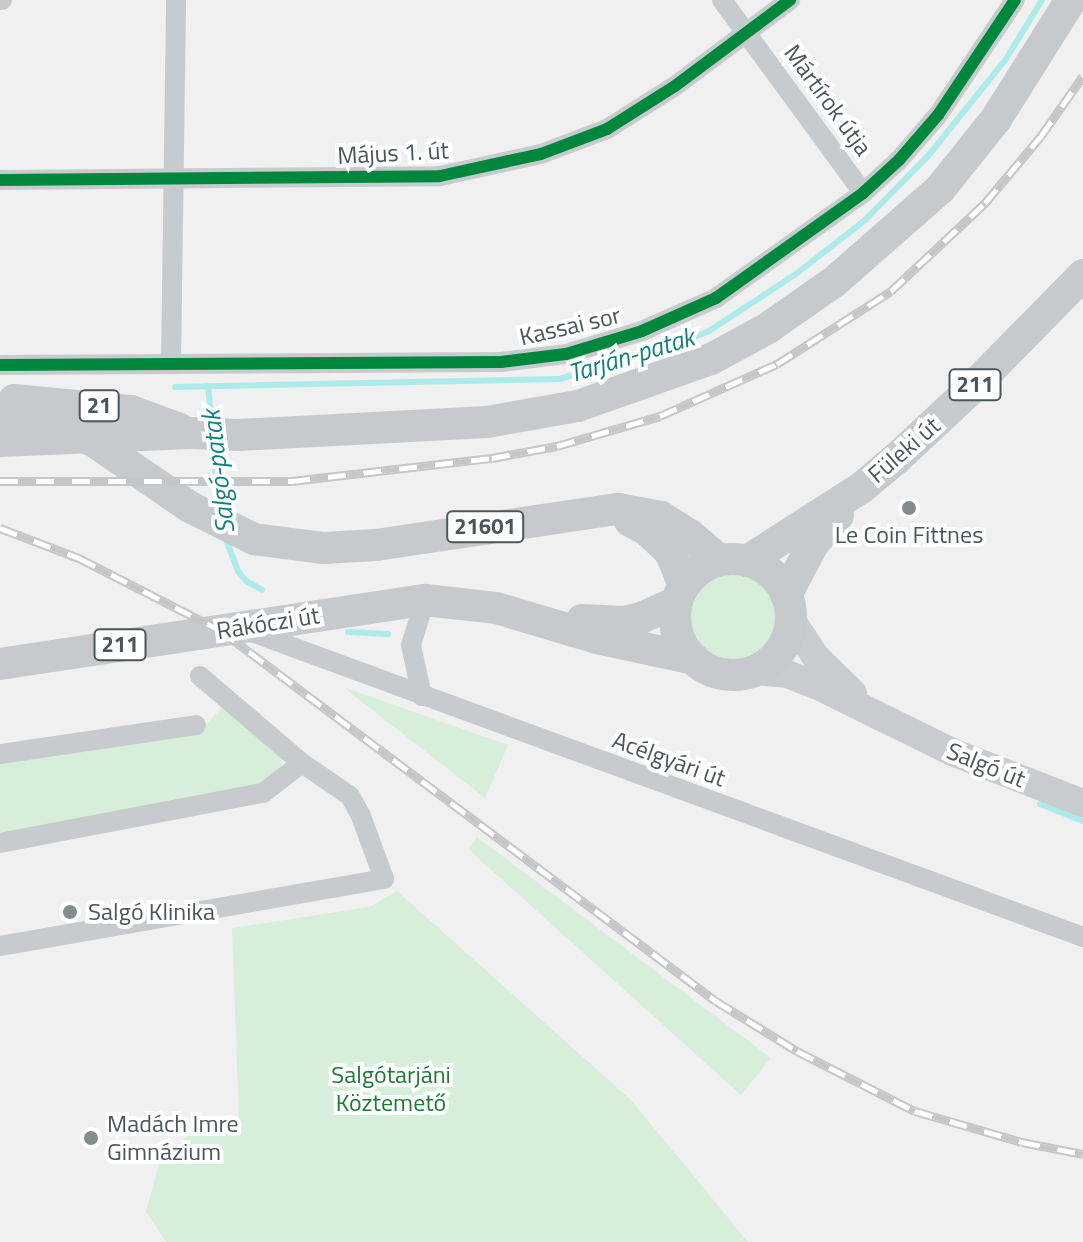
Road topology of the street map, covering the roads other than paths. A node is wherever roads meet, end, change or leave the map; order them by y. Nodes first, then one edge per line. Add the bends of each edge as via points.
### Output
1 (176, 0) edge
2 (722, 0) edge
3 (790, 0) edge
4 (1015, 0) edge
5 (1071, 0) edge
6 (747, 33) junction
7 (175, 179) junction
8 (0, 180) edge
9 (863, 193) junction
10 (1083, 275) edge
11 (171, 363) junction
12 (0, 365) edge
13 (0, 399) edge
14 (0, 414) edge
15 (190, 433) junction
16 (0, 441) edge
17 (861, 488) junction
18 (576, 514) junction
19 (733, 561) junction
20 (680, 594) junction
21 (425, 600) junction
22 (788, 607) junction
23 (535, 618) junction
24 (239, 627) junction
25 (694, 659) junction
26 (0, 664) edge
27 (755, 671) junction
28 (200, 676) dead end
29 (422, 696) junction
30 (891, 723) junction
31 (196, 725) dead end
32 (0, 754) edge
33 (302, 763) junction
34 (1083, 803) edge
35 (0, 843) edge
36 (1083, 937) edge
37 (0, 946) edge

1 - 7 street
2 - 6 street, Mártírok útja
3 - 6 street, Május 1. út
4 - 9 street, Kassai sor via 938,115
5 - 15 main road, 21 via 996,119 940,189 834,282 711,359 578,406 487,422
6 - 7 street, Május 1. út via 607,129 541,154 440,176
6 - 9 street, Mártírok útja
7 - 8 street, Május 1. út
7 - 11 street
9 - 11 street, Kassai sor via 716,298 642,331 566,354 465,364
10 - 17 main road, Füleki út / 211 via 962,398
11 - 12 street, Kassai sor
13 - 15 main road, 21 via 131,411
14 - 18 main road, 21601 via 31,417 92,440 190,507 254,539 324,548
15 - 16 main road, 21
17 - 19 main road, 211
17 - 22 main road, 211 via 813,544
18 - 19 main road, 21601 via 618,509 648,513
18 - 20 main road, 21601 via 624,519 646,529 670,551
19 - 20 main road, 211 via 701,568
19 - 22 main road via 773,575
20 - 23 main road, 211 via 662,611 624,622
20 - 25 main road via 677,635
21 - 23 main road, Rákóczi út / 211
21 - 24 main road, Rákóczi út / 211
21 - 29 street via 411,645
22 - 27 main road, 211 via 784,646
22 - 30 main road via 836,680
23 - 25 main road, 211
24 - 26 main road, Rákóczi út / 211
24 - 29 street, Acélgyári út
25 - 27 main road, 211 via 718,674
27 - 30 main road via 787,674 816,685
28 - 33 street
29 - 36 street, Acélgyári út
30 - 34 main road, Salgó út
31 - 32 street
33 - 35 street via 263,793
33 - 37 street via 350,796 384,879

